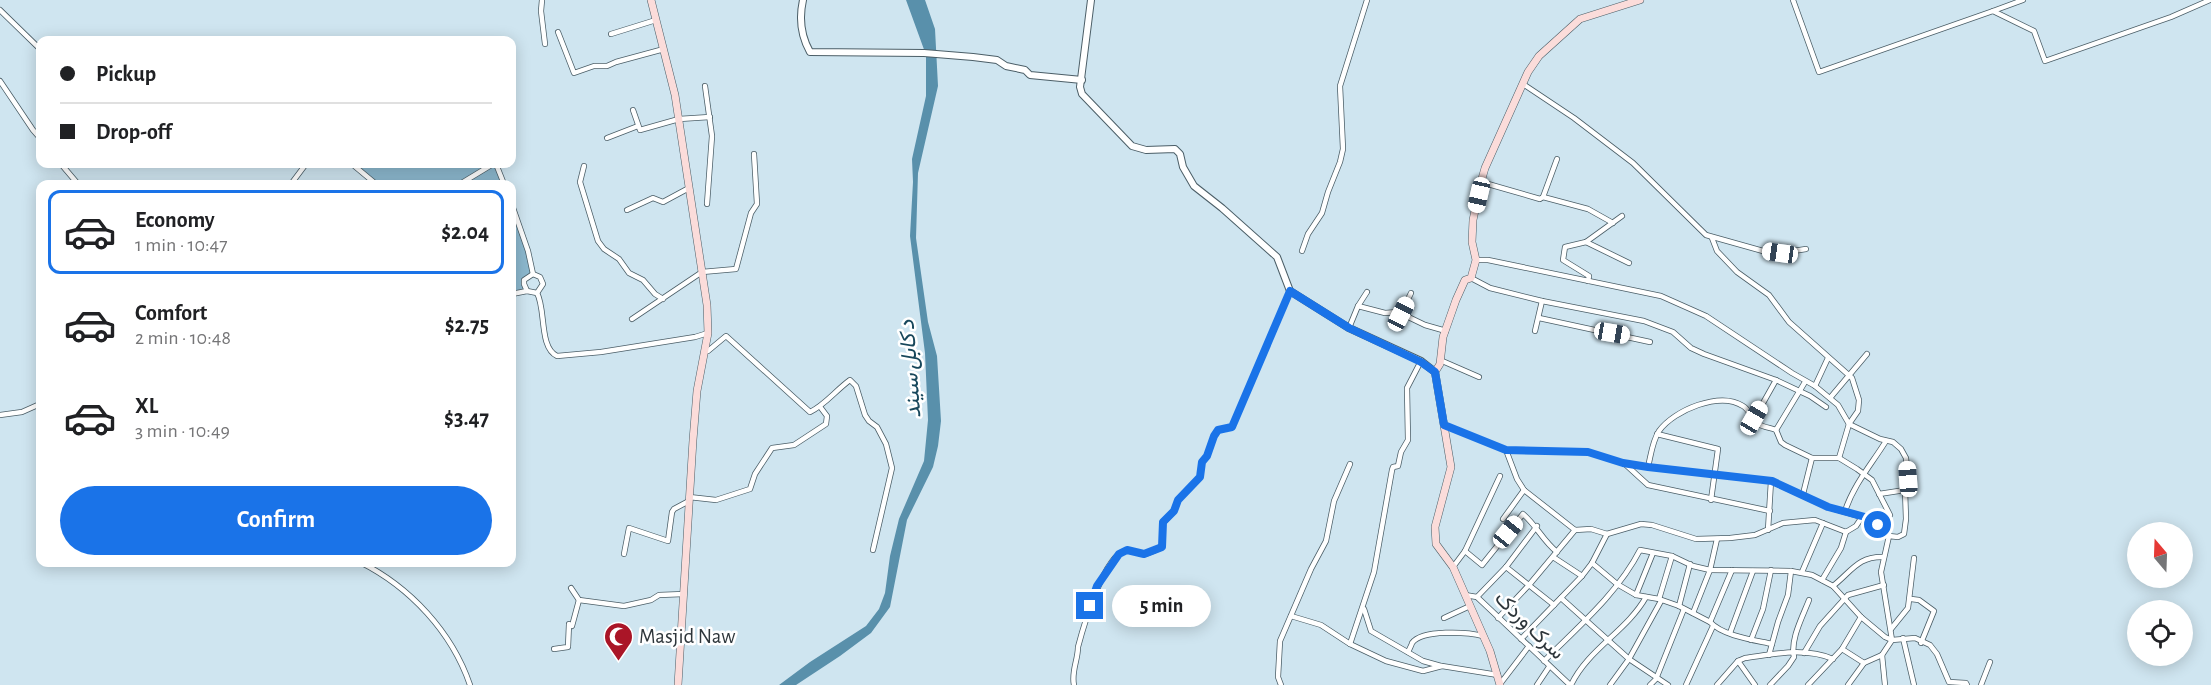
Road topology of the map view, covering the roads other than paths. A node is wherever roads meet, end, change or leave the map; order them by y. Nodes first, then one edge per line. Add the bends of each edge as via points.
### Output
1 (542, 0) edge
2 (651, 0) edge
3 (803, 0) edge
4 (1091, 0) edge
5 (1367, 0) edge
6 (1640, 0) edge
7 (1793, 0) edge
8 (2023, 0) edge
9 (2210, 0) edge
10 (0, 10) edge
11 (1993, 11) junction
12 (656, 20) junction
13 (558, 32) dead end
14 (611, 34) dead end
15 (545, 44) dead end
16 (36, 45) edge
17 (664, 49) junction
18 (1082, 80) junction
19 (0, 81) edge
20 (1523, 84) junction
21 (705, 86) dead end
22 (633, 110) dead end
23 (710, 117) junction
24 (679, 119) junction
25 (638, 126) junction
26 (36, 133) edge
27 (607, 138) dead end
28 (754, 154) dead end
29 (1557, 159) dead end
30 (584, 166) dead end
31 (64, 168) edge
32 (357, 168) edge
33 (488, 168) edge
34 (75, 180) edge
35 (371, 180) edge
36 (467, 180) edge
37 (1481, 182) junction
38 (689, 188) junction
39 (1543, 197) junction
40 (707, 204) dead end
41 (627, 210) dead end
42 (516, 216) edge
43 (1622, 216) dead end
44 (1613, 223) junction
45 (1712, 238) junction
46 (1586, 242) junction
47 (1806, 249) dead end
48 (1302, 251) dead end
49 (1476, 260) junction
50 (1629, 263) dead end
51 (702, 272) junction
52 (533, 274) junction
53 (1471, 278) junction
54 (1588, 281) junction
55 (527, 291) junction
56 (1290, 291) junction
57 (1367, 292) dead end
58 (1412, 292) dead end
59 (516, 293) edge
60 (537, 293) junction
61 (663, 300) junction
62 (1542, 301) junction
63 (1358, 306) junction
64 (1401, 314) junction
65 (632, 318) dead end
66 (1539, 318) junction
67 (1349, 328) junction
68 (1446, 331) junction
69 (1535, 331) dead end
70 (708, 333) junction
71 (1650, 342) dead end
72 (705, 351) junction
73 (1867, 354) dead end
74 (1828, 358) junction
75 (1440, 360) junction
76 (1421, 362) junction
77 (1435, 372) junction
78 (1849, 374) junction
79 (1479, 377) dead end
80 (1776, 380) junction
81 (1805, 382) junction
82 (1815, 386) junction
83 (1800, 391) junction
84 (1830, 398) junction
85 (36, 406) edge
86 (1826, 407) dead end
87 (821, 408) junction
88 (3, 414) edge
89 (1754, 418) junction
90 (1849, 424) junction
91 (1444, 425) junction
92 (1776, 430) junction
93 (1658, 434) junction
94 (1886, 441) junction
95 (1506, 450) junction
96 (1812, 458) junction
97 (1839, 458) junction
98 (1623, 463) junction
99 (1350, 464) dead end
100 (1648, 467) junction
101 (1863, 473) junction
102 (1714, 475) junction
103 (1500, 476) dead end
104 (1772, 481) junction
105 (1524, 490) junction
106 (1905, 490) junction
107 (1803, 494) junction
108 (1879, 494) junction
109 (689, 499) junction
110 (1711, 500) junction
111 (1770, 511) junction
112 (1845, 511) junction
113 (1890, 515) dead end
114 (1862, 517) junction
115 (1503, 519) dead end
116 (1823, 523) junction
117 (1537, 526) junction
118 (1575, 530) junction
119 (1768, 530) junction
120 (1846, 532) junction
121 (1607, 534) junction
122 (1889, 536) junction
123 (1717, 539) junction
124 (873, 550) dead end
125 (1465, 551) junction
126 (1555, 554) junction
127 (1653, 554) junction
128 (624, 555) dead end
129 (1672, 556) junction
130 (1884, 557) junction
131 (1914, 558) dead end
132 (1592, 563) junction
133 (1690, 564) junction
134 (369, 567) edge
135 (1453, 567) junction
136 (1506, 567) junction
137 (1710, 570) junction
138 (1732, 570) junction
139 (1771, 570) junction
140 (1753, 571) junction
141 (1791, 571) junction
142 (1803, 572) junction
143 (1582, 576) junction
144 (1822, 580) junction
145 (1617, 584) junction
146 (1529, 585) junction
147 (1884, 585) junction
148 (1833, 586) junction
149 (571, 588) dead end
150 (684, 594) junction
151 (1465, 595) junction
152 (1636, 595) junction
153 (1477, 597) junction
154 (1646, 597) junction
155 (1561, 598) junction
156 (1844, 599) junction
157 (1911, 599) junction
158 (579, 600) junction
159 (1660, 600) junction
160 (1809, 600) dead end
161 (1554, 605) junction
162 (1364, 606) junction
163 (1470, 606) junction
164 (1682, 607) junction
165 (1693, 613) junction
166 (1291, 616) junction
167 (1861, 617) junction
168 (1443, 618) dead end
169 (1498, 618) junction
170 (1585, 620) junction
171 (1712, 624) junction
172 (1891, 629) junction
173 (1730, 633) junction
174 (1483, 636) junction
175 (1903, 638) junction
176 (1521, 639) junction
177 (1751, 640) junction
178 (1892, 640) junction
179 (1607, 641) junction
180 (1921, 642) junction
181 (1350, 644) junction
182 (1772, 644) junction
183 (1529, 646) junction
184 (554, 648) dead end
185 (1842, 649) junction
186 (1408, 652) junction
187 (1793, 652) junction
188 (1804, 653) junction
189 (1769, 655) junction
190 (1882, 655) junction
191 (1833, 659) junction
192 (1629, 660) junction
193 (1544, 661) junction
194 (1738, 661) junction
195 (1990, 662) dead end
196 (1864, 663) junction
197 (1442, 666) junction
198 (1549, 667) junction
199 (1498, 675) junction
200 (1656, 679) junction
201 (1850, 683) edge
202 (1949, 683) edge
203 (470, 685) edge
204 (678, 685) edge
205 (1074, 685) edge
206 (1281, 685) edge
207 (1500, 685) edge
208 (1537, 685) edge
209 (1571, 685) edge
210 (1610, 685) edge
211 (1650, 685) edge
212 (1668, 685) edge
213 (1686, 685) edge
214 (1718, 685) edge
215 (1755, 685) edge
216 (1770, 685) edge
217 (1808, 685) edge
218 (1858, 685) edge
219 (1886, 685) edge
220 (1914, 685) edge
221 (1967, 685) edge
222 (1981, 685) edge

1 - 15 street
2 - 12 main road
3 - 18 street via 801,27 813,52 923,53 997,60 1030,75
4 - 18 street
5 - 48 street via 1340,86 1340,162 1322,213
6 - 20 main road via 1580,19 1539,56
7 - 11 street via 1819,72
8 - 11 street
9 - 11 street via 2045,61 2034,31
10 - 16 street
12 - 14 street
12 - 17 main road
13 - 17 street via 574,72
17 - 24 main road
18 - 56 street via 1082,94 1127,142 1146,150 1175,149 1180,154 1194,186 1277,257
19 - 26 street
20 - 37 main road
20 - 45 street via 1633,163
21 - 23 street
22 - 25 street
23 - 24 street
23 - 40 street
24 - 25 street via 641,130
24 - 38 main road
25 - 27 street
28 - 51 street via 757,204 737,268
29 - 39 street
30 - 61 street via 580,182 598,241
31 - 34 street
32 - 35 street
33 - 36 street
37 - 39 street
37 - 49 main road via 1473,220
38 - 41 street via 663,202 653,198
38 - 51 main road
39 - 44 street via 1588,209
42 - 52 street
43 - 44 street
44 - 46 street
45 - 47 street via 1780,253
45 - 74 street via 1717,251 1732,267 1769,294 1789,322
46 - 50 street
46 - 54 street via 1565,248 1563,260 1589,276
49 - 53 main road
49 - 54 street
51 - 61 street
51 - 70 main road
52 - 55 street via 524,280
52 - 60 street via 543,284
53 - 62 street via 1490,288
53 - 68 main road via 1462,286
54 - 81 street via 1653,293 1698,312
55 - 59 street
55 - 60 street
56 - 67 street
56 - 205 street via 1232,427 1218,430 1202,462 1200,477 1163,522 1162,547 1144,554 1123,552 1097,586 1078,647
57 - 63 street
58 - 64 street
60 - 70 street via 547,346 557,356
61 - 65 street
62 - 66 street
62 - 80 street via 1644,321 1673,332 1704,354
63 - 64 street
63 - 67 street
64 - 68 street
66 - 69 street
66 - 71 street
67 - 76 street
68 - 75 main road
70 - 72 main road
72 - 87 street via 726,336 810,412
72 - 109 main road via 697,391
73 - 78 street
74 - 78 street
74 - 82 street
75 - 77 main road
75 - 79 street
76 - 77 street
76 - 162 street via 1407,388 1408,440 1398,466 1392,470
77 - 91 main road
78 - 84 street
78 - 90 street via 1858,411
80 - 83 street
80 - 89 street
81 - 82 street
81 - 83 street
82 - 84 street
83 - 86 street
83 - 92 street
84 - 90 street
85 - 88 street
87 - 109 street via 827,416 826,424 794,445 772,448 750,489 716,500
87 - 124 street via 850,380 856,386 865,415 886,444 892,468
89 - 92 street via 1758,424
89 - 93 street via 1743,405 1699,403 1674,416
90 - 94 street
90 - 97 street
91 - 95 street
91 - 135 main road via 1451,467 1435,527 1436,544
92 - 96 street via 1781,442
93 - 100 street
93 - 102 street via 1718,449
94 - 101 street
94 - 106 street via 1893,442 1906,458
95 - 98 street via 1588,452
95 - 105 street
96 - 97 street
96 - 107 street
97 - 101 street
98 - 100 street
98 - 110 street via 1647,485
99 - 166 street via 1334,501 1326,541
100 - 102 street
101 - 108 street
101 - 112 street
102 - 104 street
102 - 110 street
103 - 125 street
104 - 107 street
104 - 111 street
105 - 115 street
105 - 118 street
106 - 108 street
106 - 122 street via 1904,534
107 - 112 street
108 - 113 street
109 - 128 street via 674,508 668,541 629,528
109 - 150 main road
110 - 111 street
111 - 119 street
112 - 114 street
114 - 120 street
114 - 122 street
116 - 119 street via 1800,520
116 - 120 street
116 - 142 street
117 - 125 street via 1523,514 1482,565
117 - 126 street
117 - 136 street
118 - 121 street
118 - 126 street
119 - 123 street
120 - 144 street
121 - 123 street via 1641,524 1696,539
121 - 132 street
122 - 130 street
123 - 137 street
125 - 135 street
126 - 143 street
126 - 146 street
127 - 129 street
127 - 145 street via 1640,550
127 - 152 street
129 - 133 street
129 - 159 street
130 - 147 street
130 - 148 street via 1864,559
131 - 157 street
132 - 143 street
132 - 145 street
133 - 137 street
133 - 164 street
134 - 203 street via 420,604 451,645
135 - 151 main road
136 - 146 street
136 - 153 street
137 - 138 street
137 - 165 street
138 - 140 street
138 - 171 street
139 - 140 street
139 - 141 street
139 - 177 street via 1763,609
140 - 173 street
141 - 142 street
141 - 182 street via 1788,595
142 - 144 street
143 - 155 street
144 - 148 street
145 - 152 street
145 - 170 street
146 - 161 street
146 - 169 street
147 - 156 street
147 - 172 street
148 - 156 street
149 - 158 street
150 - 158 street via 659,595 624,606
150 - 204 main road
151 - 153 street, سرک وردک
151 - 163 main road
152 - 154 street
153 - 169 street, سرک وردک
154 - 159 street
154 - 179 street
155 - 161 street
155 - 170 street
156 - 167 street
156 - 188 street via 1820,626
157 - 172 street
157 - 180 street via 1934,611
158 - 184 street via 572,626 569,624 568,647
159 - 164 street
159 - 192 street
160 - 187 street
161 - 176 street
162 - 181 street
162 - 186 street via 1371,632
163 - 168 street
163 - 174 main road
164 - 165 street
164 - 200 street
165 - 171 street
166 - 181 street via 1322,625
166 - 206 street via 1280,641
167 - 178 street
167 - 185 street
169 - 176 street, سرک وردک
170 - 179 street
170 - 193 street
171 - 173 street
171 - 213 street
172 - 178 street
173 - 177 street
174 - 186 street via 1444,632 1416,640
174 - 199 main road
175 - 178 street
175 - 180 street
175 - 220 street
176 - 183 street, سرک وردک
177 - 182 street
178 - 190 street
179 - 192 street
179 - 209 street
180 - 202 street via 1930,645
181 - 197 street via 1386,661 1424,671
182 - 189 street
183 - 193 street, سرک وردک
183 - 207 street
185 - 191 street
185 - 196 street
186 - 197 street
187 - 188 street
187 - 189 street
187 - 216 street via 1788,666
188 - 191 street via 1819,653
189 - 194 street
190 - 196 street
190 - 219 street
191 - 217 street
192 - 200 street
192 - 210 street
193 - 198 street, سرک وردک
194 - 214 street
194 - 215 street
195 - 222 street
196 - 201 street
197 - 199 street
198 - 208 street
198 - 209 street, سرک وردک
199 - 207 main road
200 - 211 street
200 - 212 street
201 - 218 street
202 - 221 street

